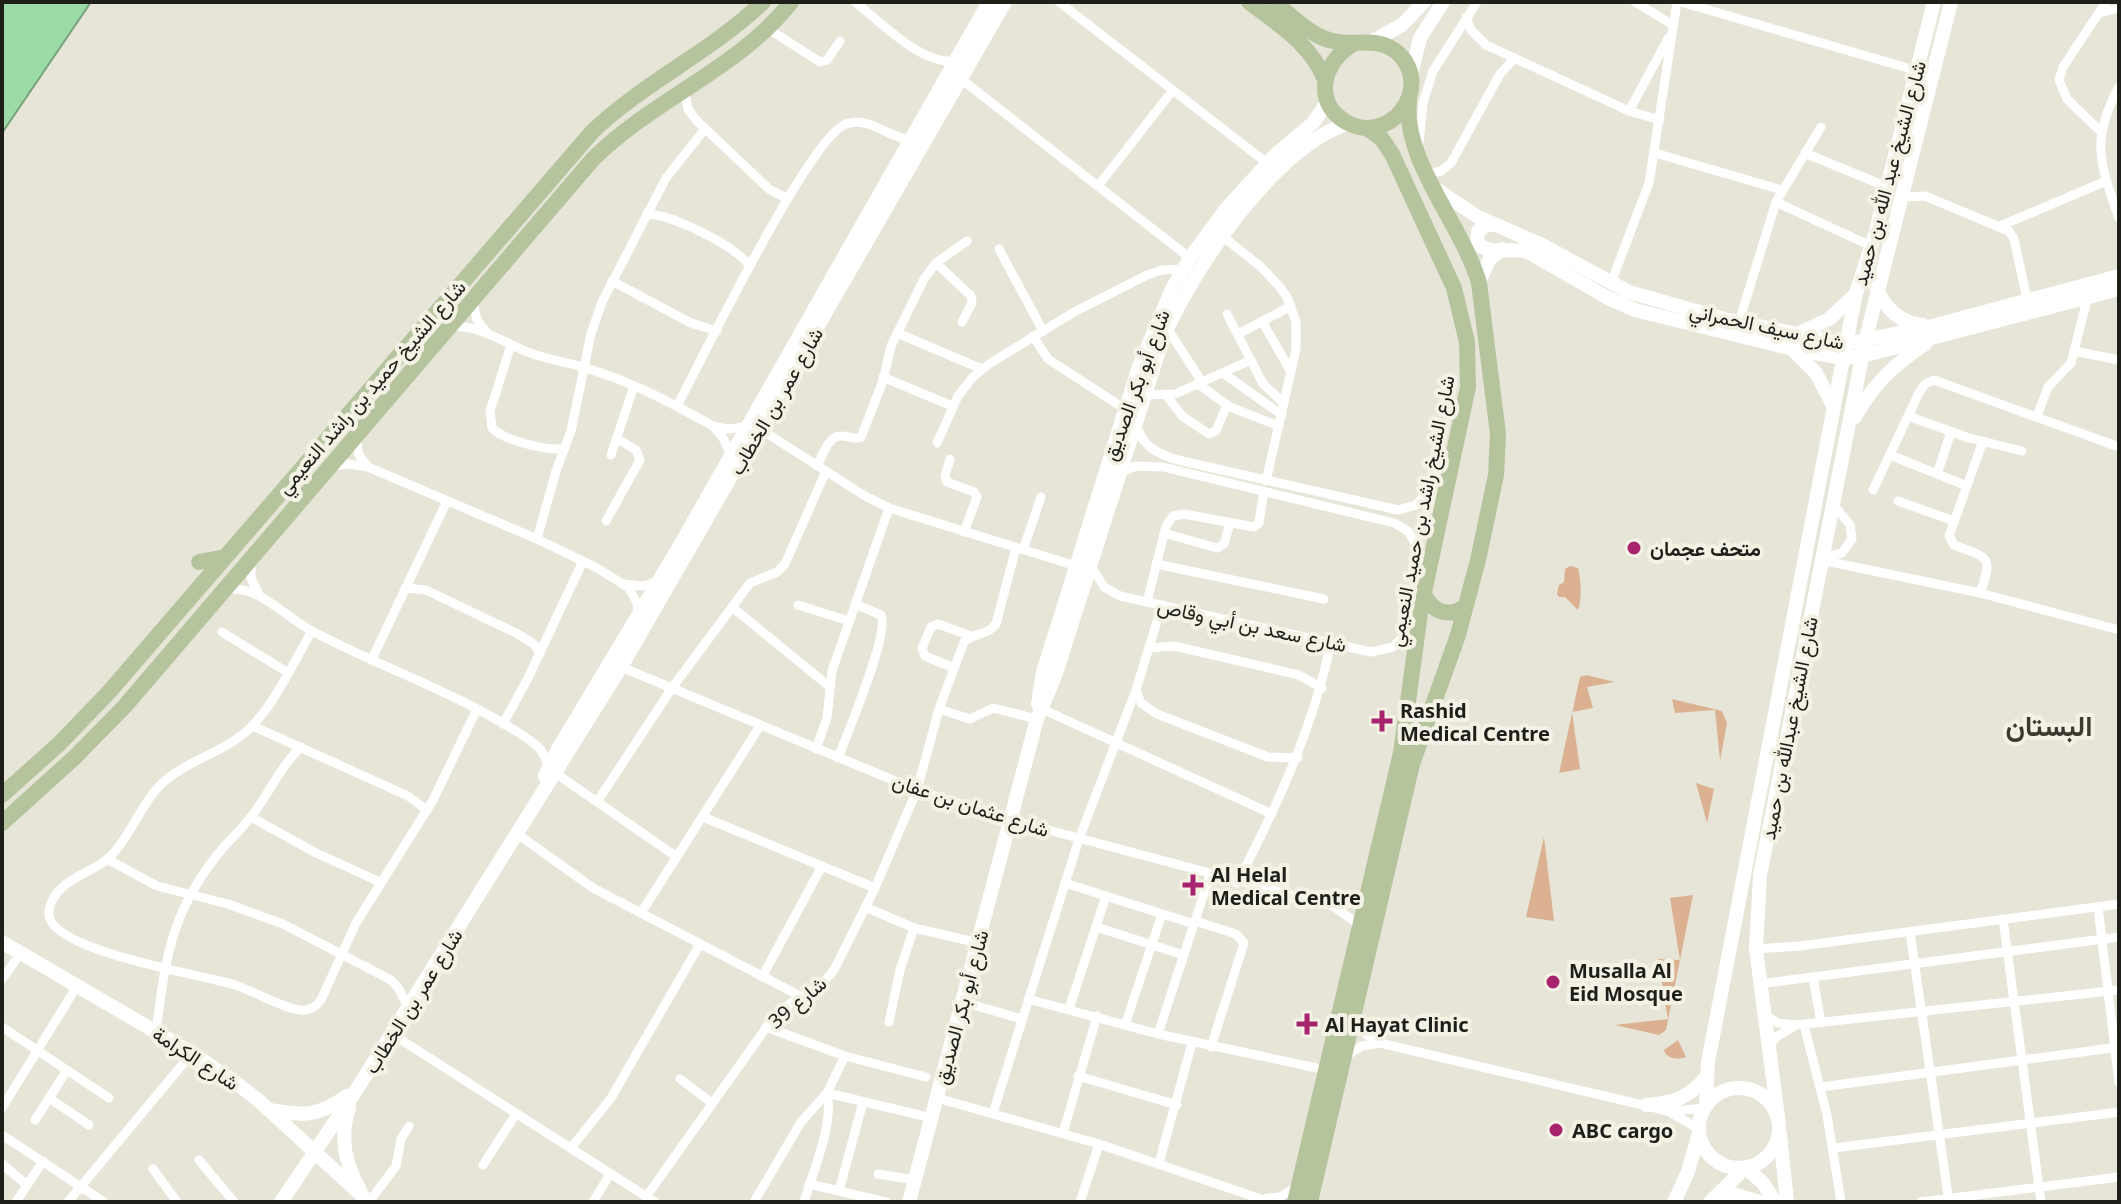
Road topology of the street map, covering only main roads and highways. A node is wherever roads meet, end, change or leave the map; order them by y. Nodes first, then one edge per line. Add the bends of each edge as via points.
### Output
1 (763, 2) edge
2 (791, 2) edge
3 (1249, 2) edge
4 (1274, 2) edge
5 (1353, 44) junction
6 (1325, 80) junction
7 (1409, 101) junction
8 (1367, 128) junction
9 (225, 557) junction
10 (199, 562) dead end
11 (1424, 594) junction
12 (1465, 607) junction
13 (2, 795) edge
14 (2, 823) edge
15 (1295, 1202) edge
16 (1310, 1202) edge

1 - 9 main road, شارع الشيخ حميد بن راشد النعيمي via 592,132
2 - 14 main road, شارع الشيخ حميد بن راشد النعيمي via 767,28 609,144 100,732
3 - 6 main road via 1305,47
4 - 5 main road via 1317,35
5 - 6 main road via 1334,58
5 - 7 main road via 1371,42 1400,55 1411,75
6 - 8 main road via 1328,101 1340,117
7 - 8 main road via 1388,123
7 - 12 main road via 1409,129 1418,155 1479,283 1498,448 1493,492
8 - 11 main road, شارع الشيخ راشد بن حميد النعيمي via 1387,146 1447,270 1467,342 1466,400
9 - 10 main road
9 - 13 main road, شارع الشيخ حميد بن راشد النعيمي via 84,718
11 - 12 main road via 1438,611 1454,613
11 - 15 main road, شارع الشيخ راشد بن حميد النعيمي via 1404,738
12 - 16 main road via 1412,764

